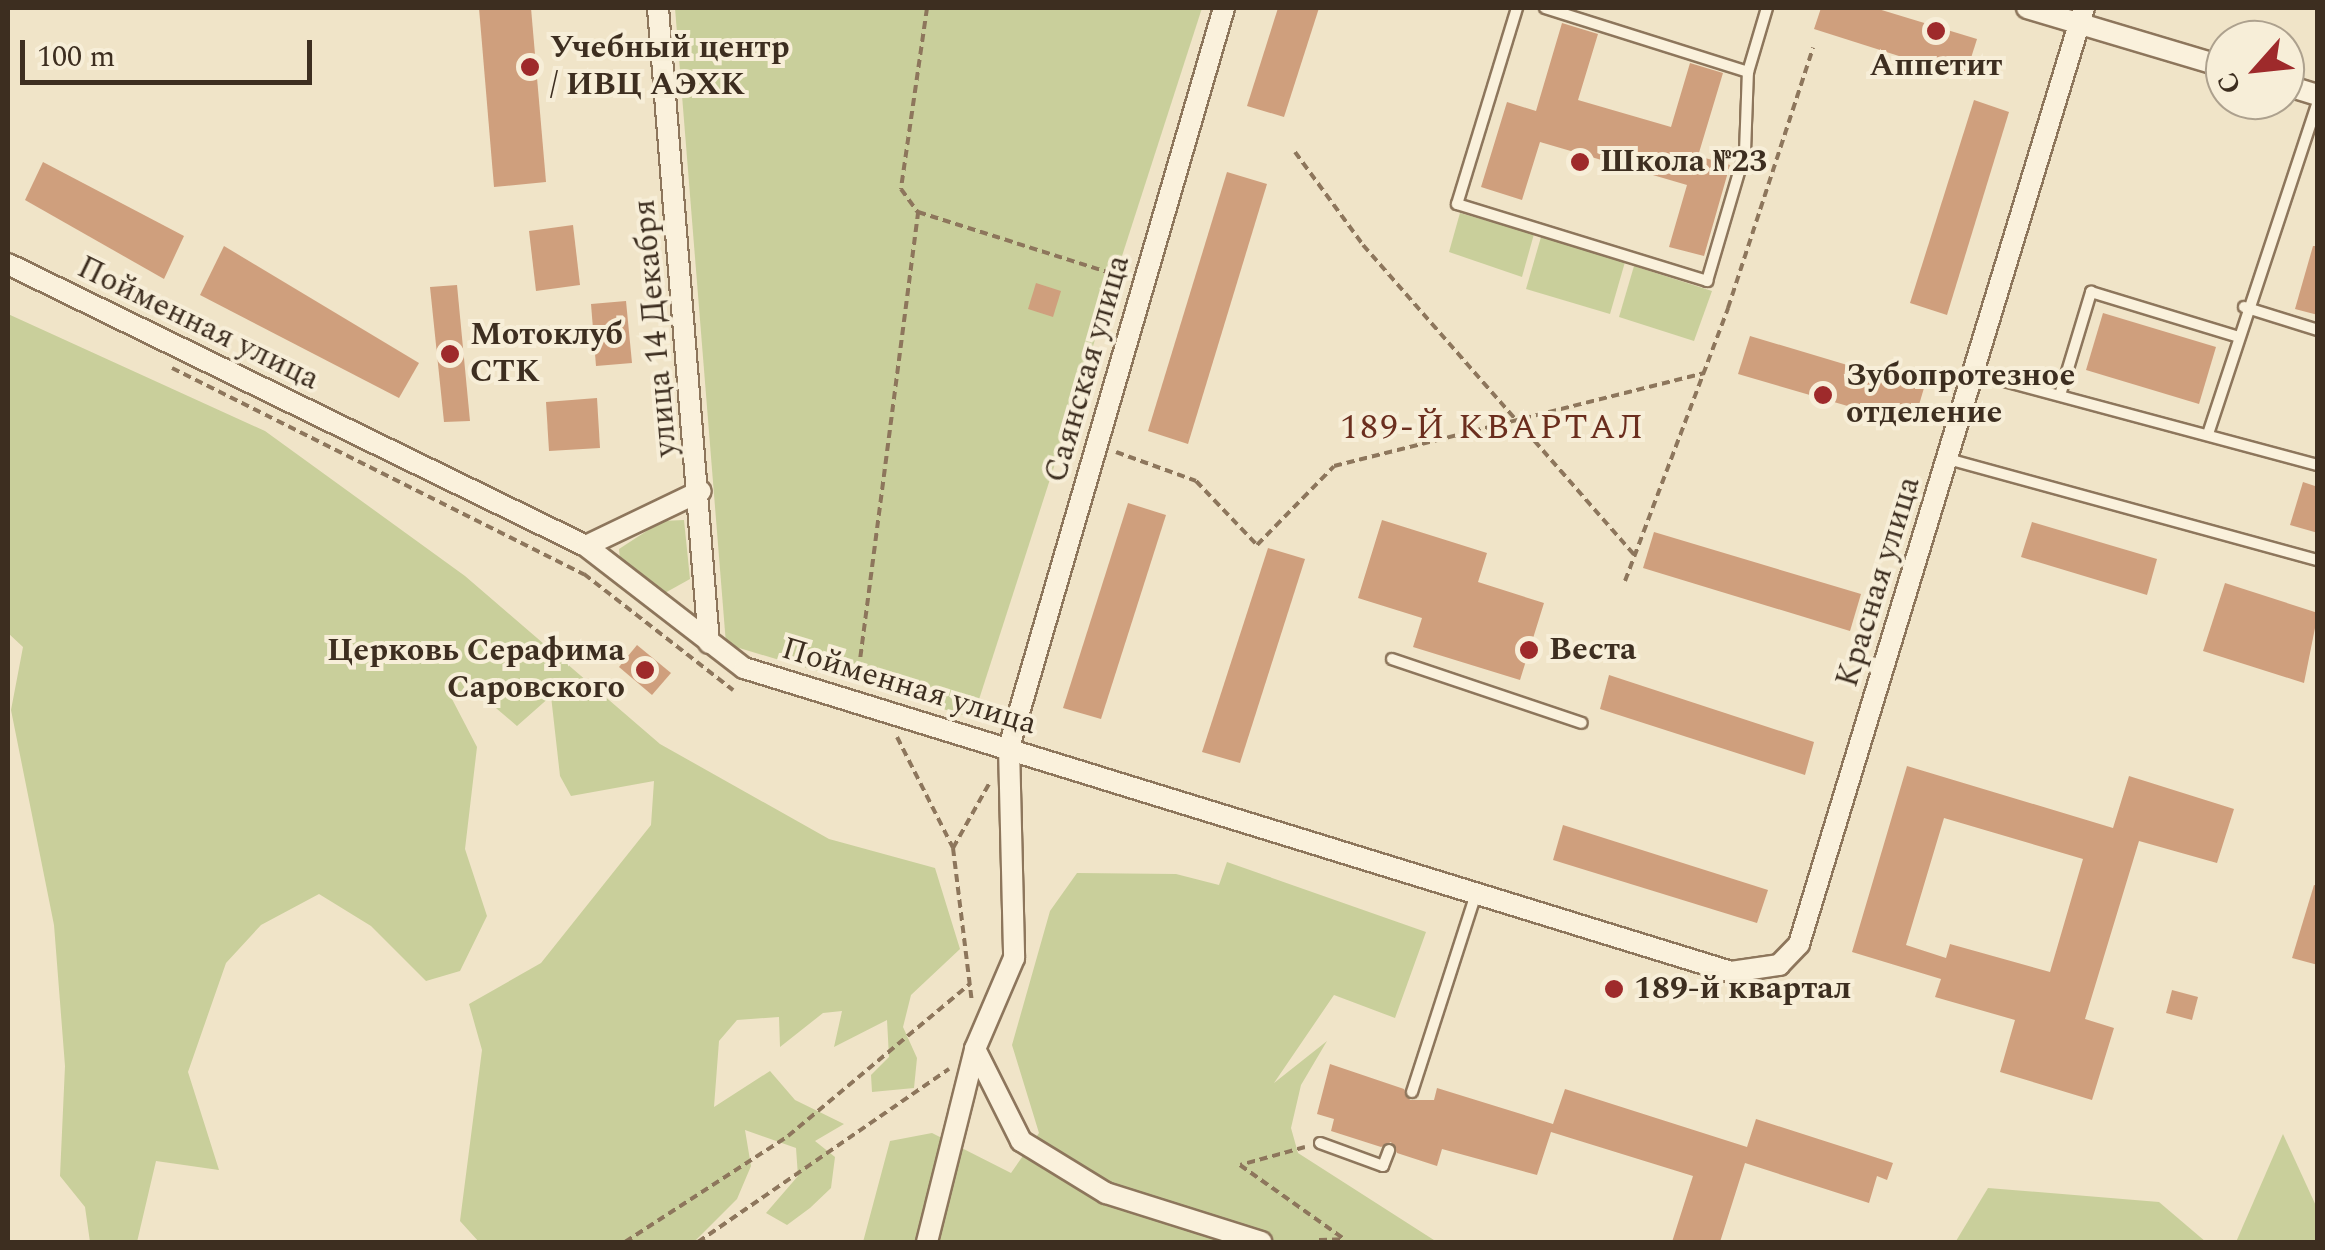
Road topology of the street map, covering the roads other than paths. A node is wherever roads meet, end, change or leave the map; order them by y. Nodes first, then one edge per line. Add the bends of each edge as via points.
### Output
1 (658, 8) edge
2 (1224, 8) edge
3 (1518, 8) edge
4 (1546, 8) edge
5 (1766, 8) edge
6 (2027, 8) edge
7 (2082, 16) edge
8 (2205, 60) edge
9 (1748, 72) junction
10 (2318, 98) edge
11 (8, 264) edge
12 (2244, 308) junction
13 (2318, 330) edge
14 (2236, 336) junction
15 (1974, 374) junction
16 (2060, 395) junction
17 (2208, 434) junction
18 (1948, 458) junction
19 (2318, 465) edge
20 (701, 492) junction
21 (586, 546) junction
22 (2318, 560) edge
23 (709, 643) junction
24 (1392, 659) dead end
25 (1582, 723) dead end
26 (1009, 747) junction
27 (1476, 894) junction
28 (1799, 944) joint
29 (976, 1049) junction
30 (1412, 1092) dead end
31 (1320, 1142) road end
32 (1389, 1150) dead end
33 (927, 1242) edge
34 (1261, 1242) edge

1 - 20 street, улица 14 Декабря
2 - 26 street, Саянская улица
3 - 9 lane via 1458,204 1707,281 1745,152
4 - 9 lane
5 - 9 lane
6 - 7 street
7 - 8 street
7 - 15 street, Красная улица
10 - 12 lane
11 - 21 street, Пойменная улица
12 - 13 lane
12 - 14 lane
14 - 16 lane via 2091,292
14 - 17 lane
15 - 16 lane
15 - 18 street, Красная улица
16 - 17 lane
17 - 19 lane
18 - 22 lane
18 - 28 street, Красная улица
20 - 21 street
20 - 23 street, улица 14 Декабря
21 - 23 street, Пойменная улица
23 - 26 street, Пойменная улица via 744,668 855,709
24 - 25 lane
26 - 27 street, Пойменная улица
26 - 29 street, Саянская улица via 1014,958
27 - 28 street, Пойменная улица via 1731,972 1780,965
27 - 30 lane
29 - 33 street, Саянская улица
29 - 34 street via 1021,1141 1106,1193
31 - 32 lane via 1383,1166

